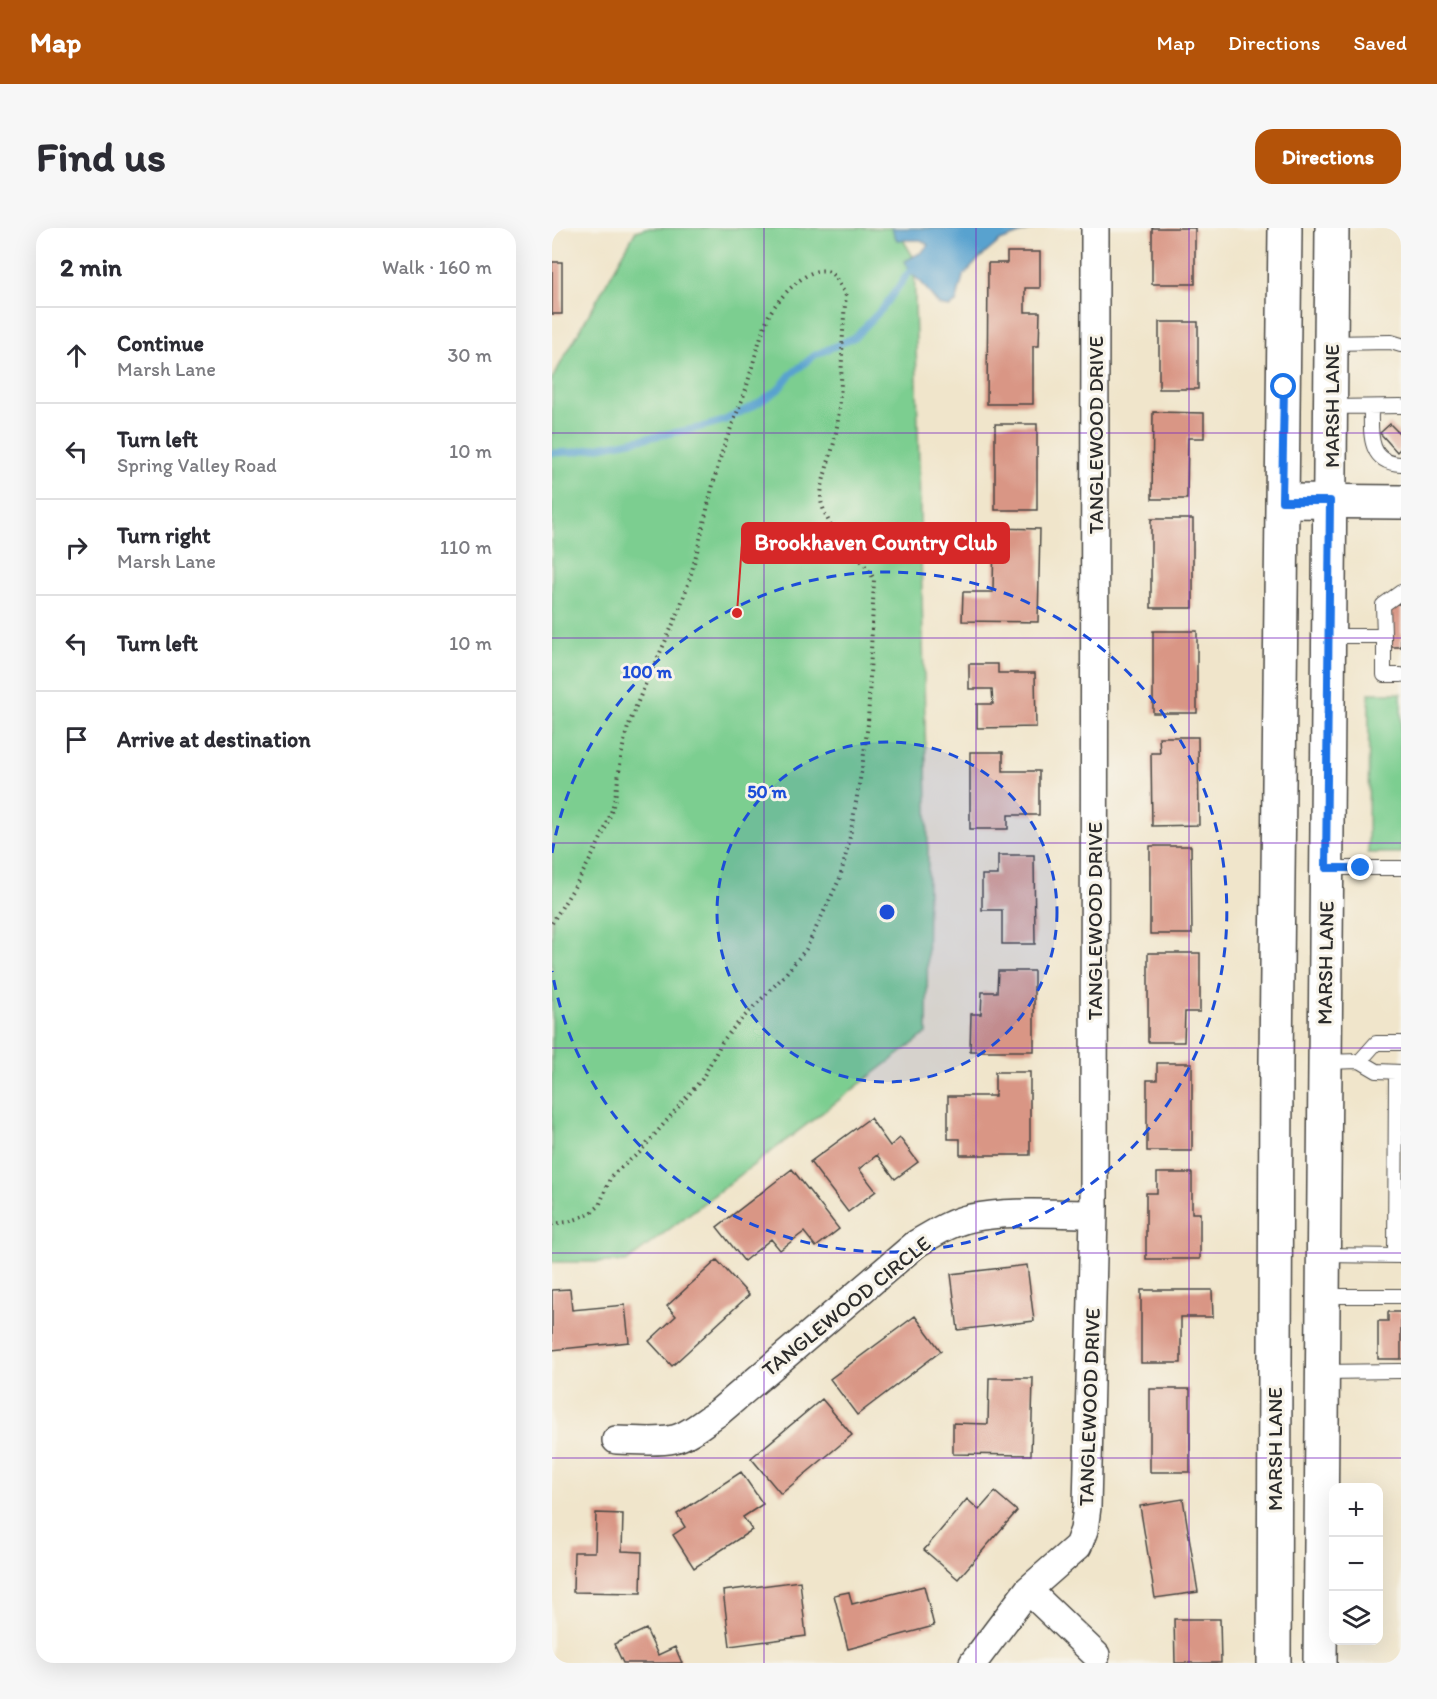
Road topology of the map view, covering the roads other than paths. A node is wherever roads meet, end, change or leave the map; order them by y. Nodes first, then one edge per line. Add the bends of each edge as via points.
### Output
1 (1095, 228) edge
2 (1285, 228) edge
3 (1332, 228) edge
4 (1331, 343) junction
5 (1401, 345) edge
6 (1401, 406) edge
7 (1331, 407) junction
8 (1371, 407) junction
9 (1401, 464) edge
10 (1282, 501) junction
11 (1330, 501) junction
12 (1401, 502) edge
13 (1401, 592) edge
14 (1329, 636) junction
15 (1384, 636) junction
16 (1401, 675) edge
17 (1326, 868) junction
18 (1401, 868) edge
19 (1401, 1043) edge
20 (1360, 1061) junction
21 (1276, 1062) junction
22 (1324, 1062) junction
23 (1399, 1072) edge
24 (1094, 1214) junction
25 (1322, 1255) junction
26 (1398, 1256) edge
27 (1322, 1296) junction
28 (1401, 1296) edge
29 (1401, 1371) edge
30 (1321, 1372) junction
31 (616, 1440) dead end
32 (1028, 1590) junction
33 (1096, 1655) dead end
34 (973, 1663) edge
35 (1274, 1663) edge
36 (1320, 1663) edge

1 - 24 street, TANGLEWOOD DRIVE
2 - 10 main road, MARSH LANE
3 - 4 main road, MARSH LANE
4 - 5 lane
4 - 7 main road, MARSH LANE
6 - 8 lane
7 - 8 lane
7 - 11 main road, MARSH LANE
8 - 9 lane via 1371,441 1377,454
10 - 11 main road
10 - 21 main road, MARSH LANE
11 - 12 main road
11 - 14 main road, MARSH LANE
13 - 15 lane via 1383,605
14 - 15 lane
14 - 17 main road, MARSH LANE
15 - 16 lane via 1384,675
17 - 18 lane
17 - 22 main road, MARSH LANE
19 - 20 lane via 1376,1043
20 - 22 lane
20 - 23 lane via 1377,1071
21 - 22 main road
21 - 35 main road, MARSH LANE
22 - 25 main road, MARSH LANE
23 - 26 lane
24 - 31 street, TANGLEWOOD CIRCLE via 1010,1214 970,1218 941,1229 916,1244 719,1412 687,1434 664,1440
24 - 32 street, TANGLEWOOD DRIVE via 1084,1530 1078,1546
25 - 26 lane
25 - 27 main road, MARSH LANE
27 - 28 lane
27 - 30 main road, MARSH LANE
29 - 30 lane
30 - 36 main road, MARSH LANE
32 - 33 street
32 - 34 street, TANGLEWOOD DRIVE

